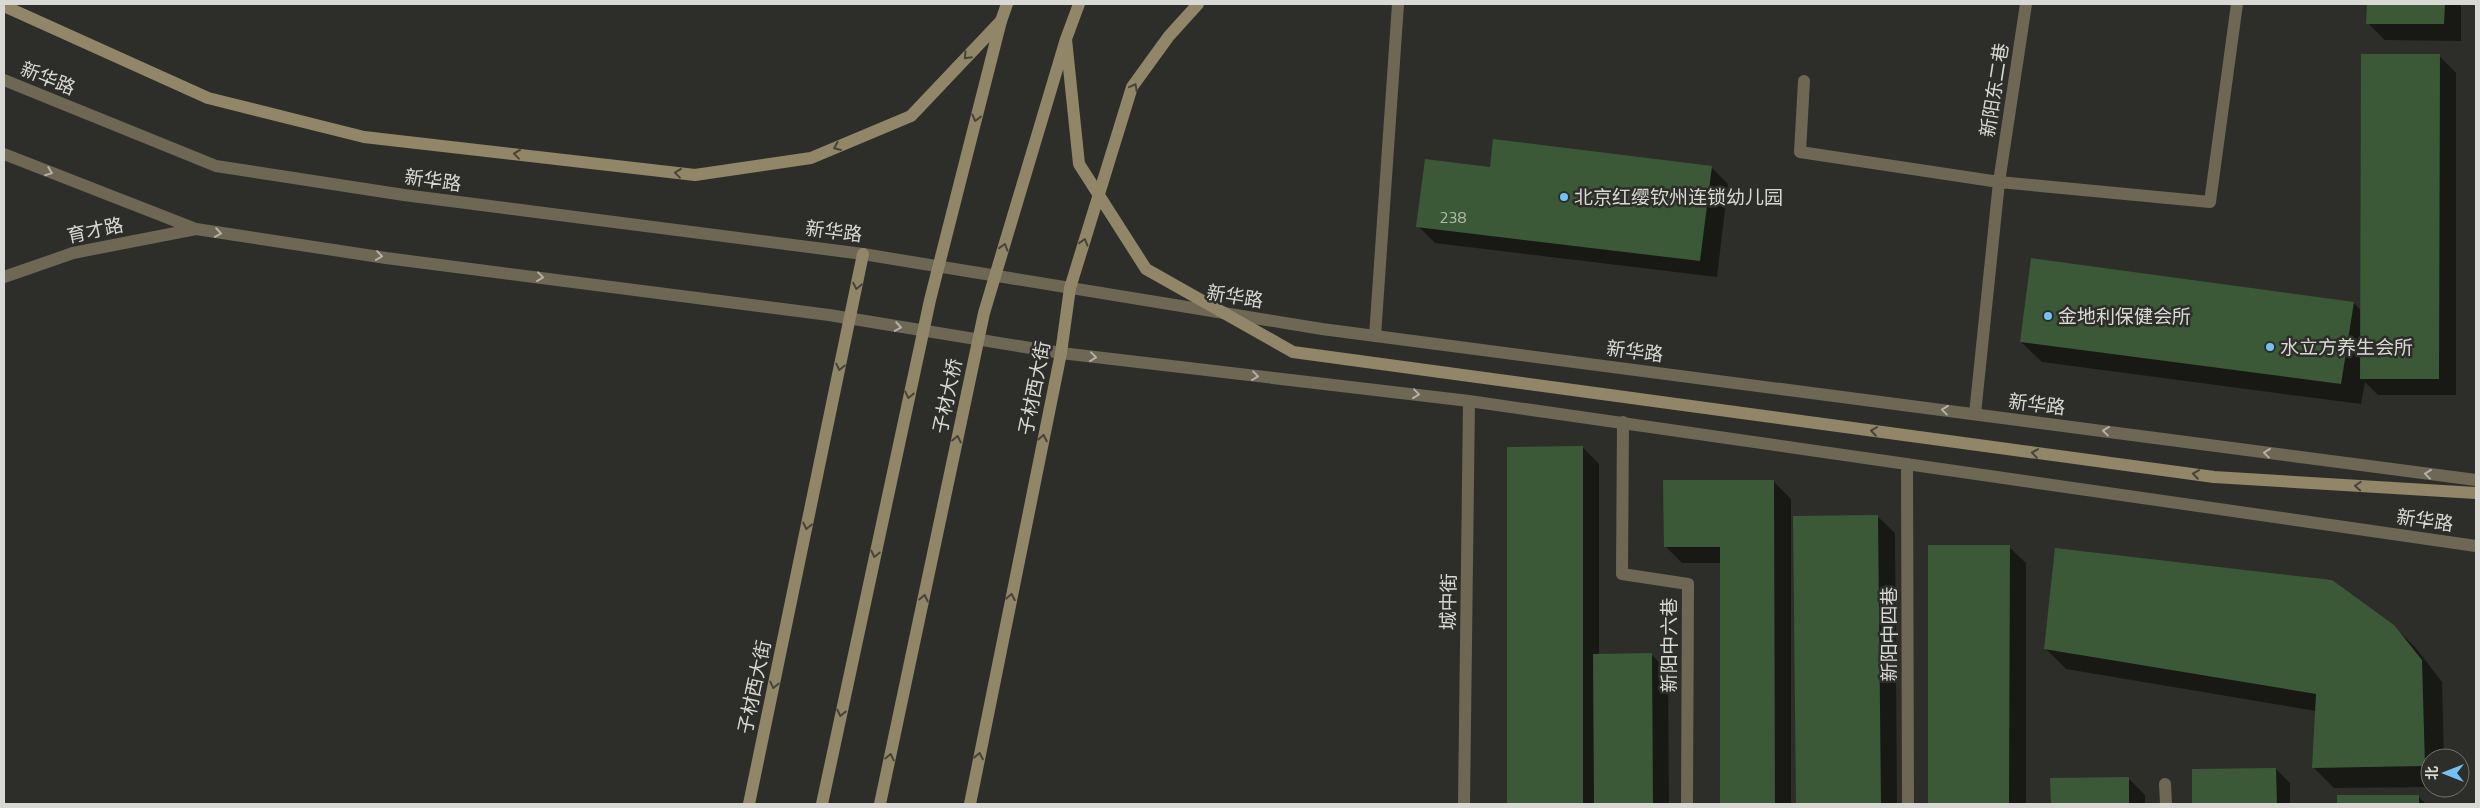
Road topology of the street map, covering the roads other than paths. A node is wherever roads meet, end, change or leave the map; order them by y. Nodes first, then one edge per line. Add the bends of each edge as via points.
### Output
1 (1007, 4) edge
2 (1079, 4) edge
3 (1198, 4) edge
4 (1398, 4) edge
5 (2026, 4) edge
6 (2237, 4) edge
7 (4, 6) edge
8 (1001, 21) junction
9 (1066, 39) junction
10 (4, 80) edge
11 (1804, 81) dead end
12 (4, 154) edge
13 (1999, 182) junction
14 (196, 229) junction
15 (863, 254) junction
16 (4, 277) edge
17 (1070, 288) junction
18 (850, 319) junction
19 (1375, 336) junction
20 (1061, 353) junction
21 (1468, 400) junction
22 (1975, 414) junction
23 (1623, 422) junction
24 (1907, 464) junction
25 (2476, 480) edge
26 (2476, 493) edge
27 (2476, 546) edge
28 (2166, 784) dead end
29 (749, 804) edge
30 (822, 804) edge
31 (880, 804) edge
32 (970, 804) edge
33 (1464, 804) edge
34 (1687, 804) edge
35 (1908, 804) edge
36 (2166, 804) edge

1 - 8 main road, 子材大桥, bridge
2 - 9 main road, 子材大桥, bridge
17 -> 3 main road, 子材西大街 via 1132,88 1169,36
4 - 19 street
5 - 13 street, 新阳东二巷
6 - 13 street via 2210,202
8 -> 7 main road via 911,116 812,158 695,175 364,137 208,98
8 -> 30 main road, 子材大桥, bridge via 930,300
26 -> 9 main road, bridge via 2214,477 1293,352 1146,269 1079,164
31 -> 9 main road, 子材大桥, bridge via 984,313
10 - 15 street, 新华路 via 216,166 404,195
11 - 13 street via 1800,152
12 -> 14 street, 新华路
13 - 22 street, 新阳东二巷
14 - 16 street, 育才路 via 73,253
14 -> 18 street, 新华路 via 386,258
15 - 17 street, 新华路
15 -> 18 main road, 子材西大街
17 - 19 street, 新华路
17 - 20 main road, 子材西大街
18 -> 20 street, 新华路
18 -> 29 main road, 子材西大街
22 -> 19 street, 新华路
20 -> 21 street, 新华路
32 -> 20 main road, 子材西大街
21 - 23 street, 新华路
21 - 33 street, 城中街
25 -> 22 street, 新华路
23 - 24 street, 新华路
23 - 34 street, 新阳中六巷 via 1622,574 1688,584
24 - 27 street, 新华路
24 - 35 street, 新阳中四巷
28 - 36 street

